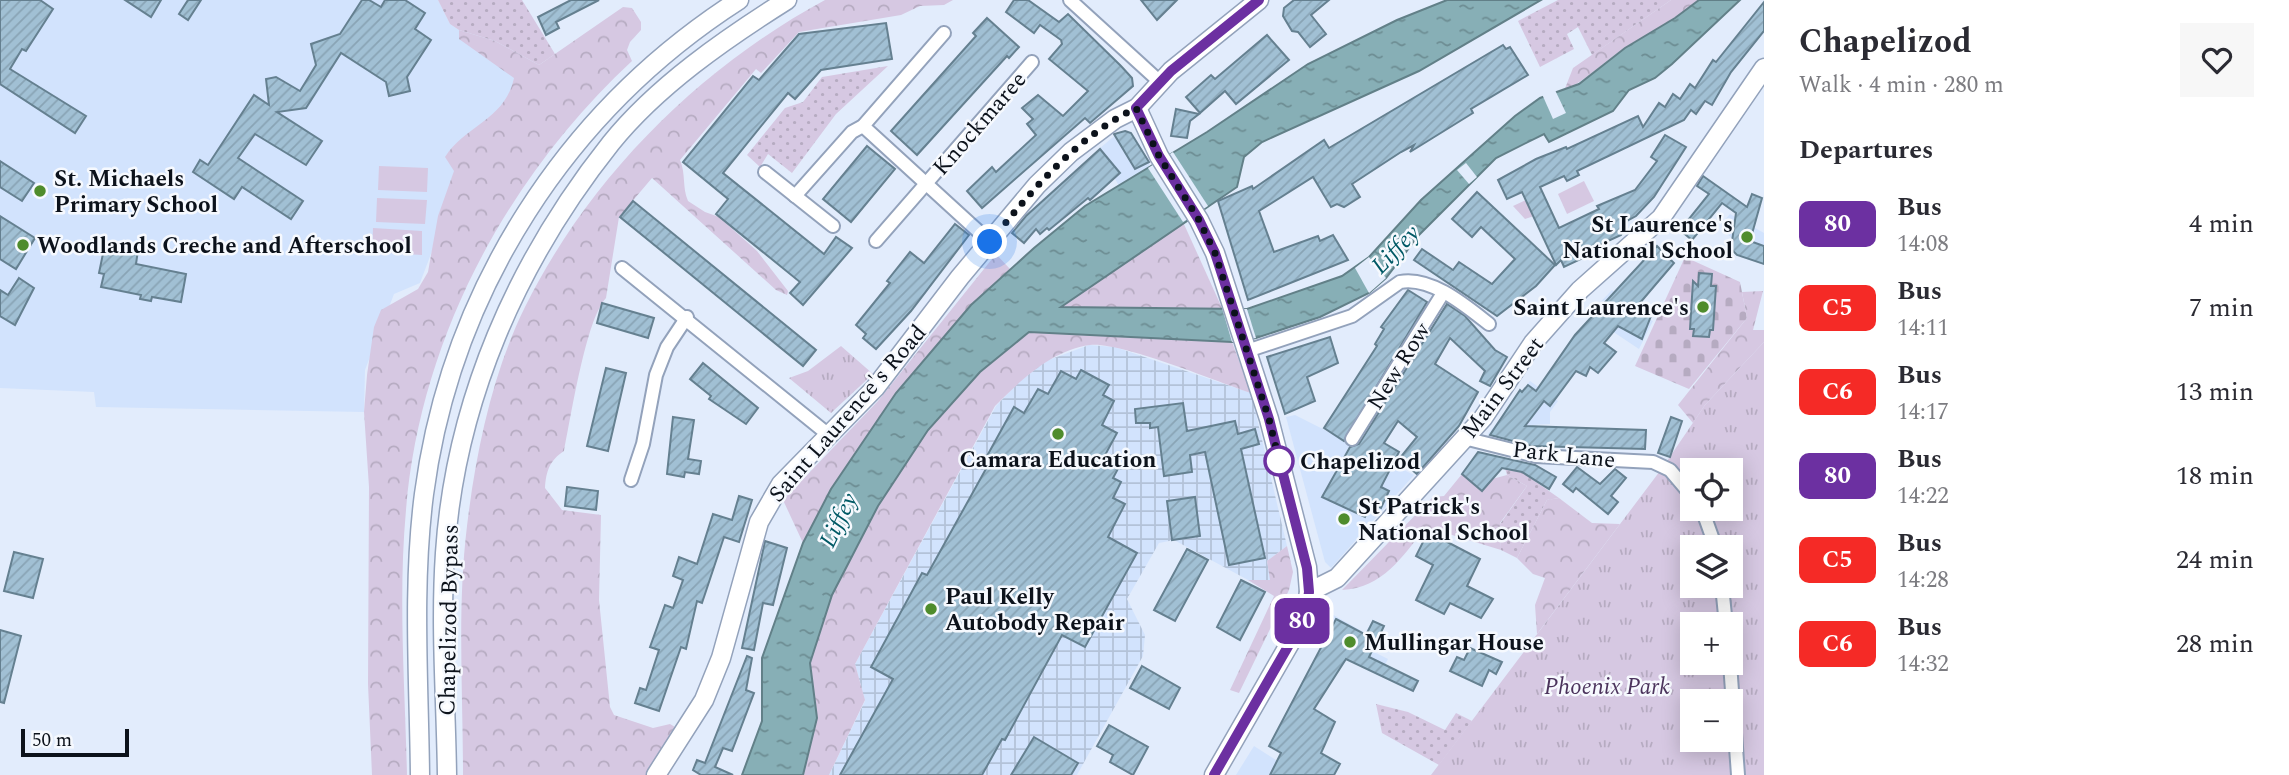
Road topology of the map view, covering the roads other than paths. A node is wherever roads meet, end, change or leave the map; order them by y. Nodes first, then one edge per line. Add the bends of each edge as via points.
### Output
1 (739, 0) edge
2 (787, 0) edge
3 (1070, 0) edge
4 (1259, 0) edge
5 (944, 33) dead end
6 (1032, 62) dead end
7 (1763, 70) edge
8 (1160, 82) junction
9 (1136, 108) junction
10 (863, 126) junction
11 (765, 172) dead end
12 (926, 184) junction
13 (795, 196) junction
14 (833, 226) dead end
15 (876, 241) dead end
16 (990, 242) junction
17 (622, 268) dead end
18 (1443, 293) junction
19 (687, 317) junction
20 (1489, 324) dead end
21 (1246, 347) junction
22 (830, 436) junction
23 (1464, 438) junction
24 (1352, 439) dead end
25 (631, 480) dead end
26 (1680, 482) edge
27 (1309, 592) junction
28 (1731, 675) edge
29 (421, 775) edge
30 (447, 775) edge
31 (656, 775) edge
32 (1214, 775) edge
33 (1738, 775) edge

1 - 29 main road, Chapelizod Bypass via 662,57 601,113 527,209 468,322 435,428 424,495 418,648
2 - 30 main road, Chapelizod Bypass via 700,61 612,142 554,224 498,328 462,435 450,507 443,613
3 - 8 street
4 - 8 main road, Saint Laurence's Road
5 - 10 street
6 - 12 street, Knockmaree
7 - 23 main road, Main Street via 1661,218 1580,290 1533,343 1483,418
8 - 9 main road, Saint Laurence's Road
9 - 16 main road, Saint Laurence's Road via 1071,152
9 - 21 main road via 1199,220
10 - 12 street, Knockmaree
10 - 13 street via 852,132
11 - 13 street
12 - 15 street, Knockmaree
12 - 16 street, Knockmaree
13 - 14 street
16 - 22 main road, Saint Laurence's Road via 875,388
17 - 19 street
18 - 20 street
18 - 21 street via 1410,280 1400,282 1352,316
18 - 24 street, New Row
19 - 22 street
19 - 25 street via 656,375
21 - 27 main road via 1269,419
22 - 31 main road, Saint Laurence's Road via 770,498 704,700
23 - 26 street, Park Lane via 1536,456 1653,462 1670,470
23 - 27 main road, Main Street via 1337,579
27 - 32 main road via 1305,617
28 - 33 street

